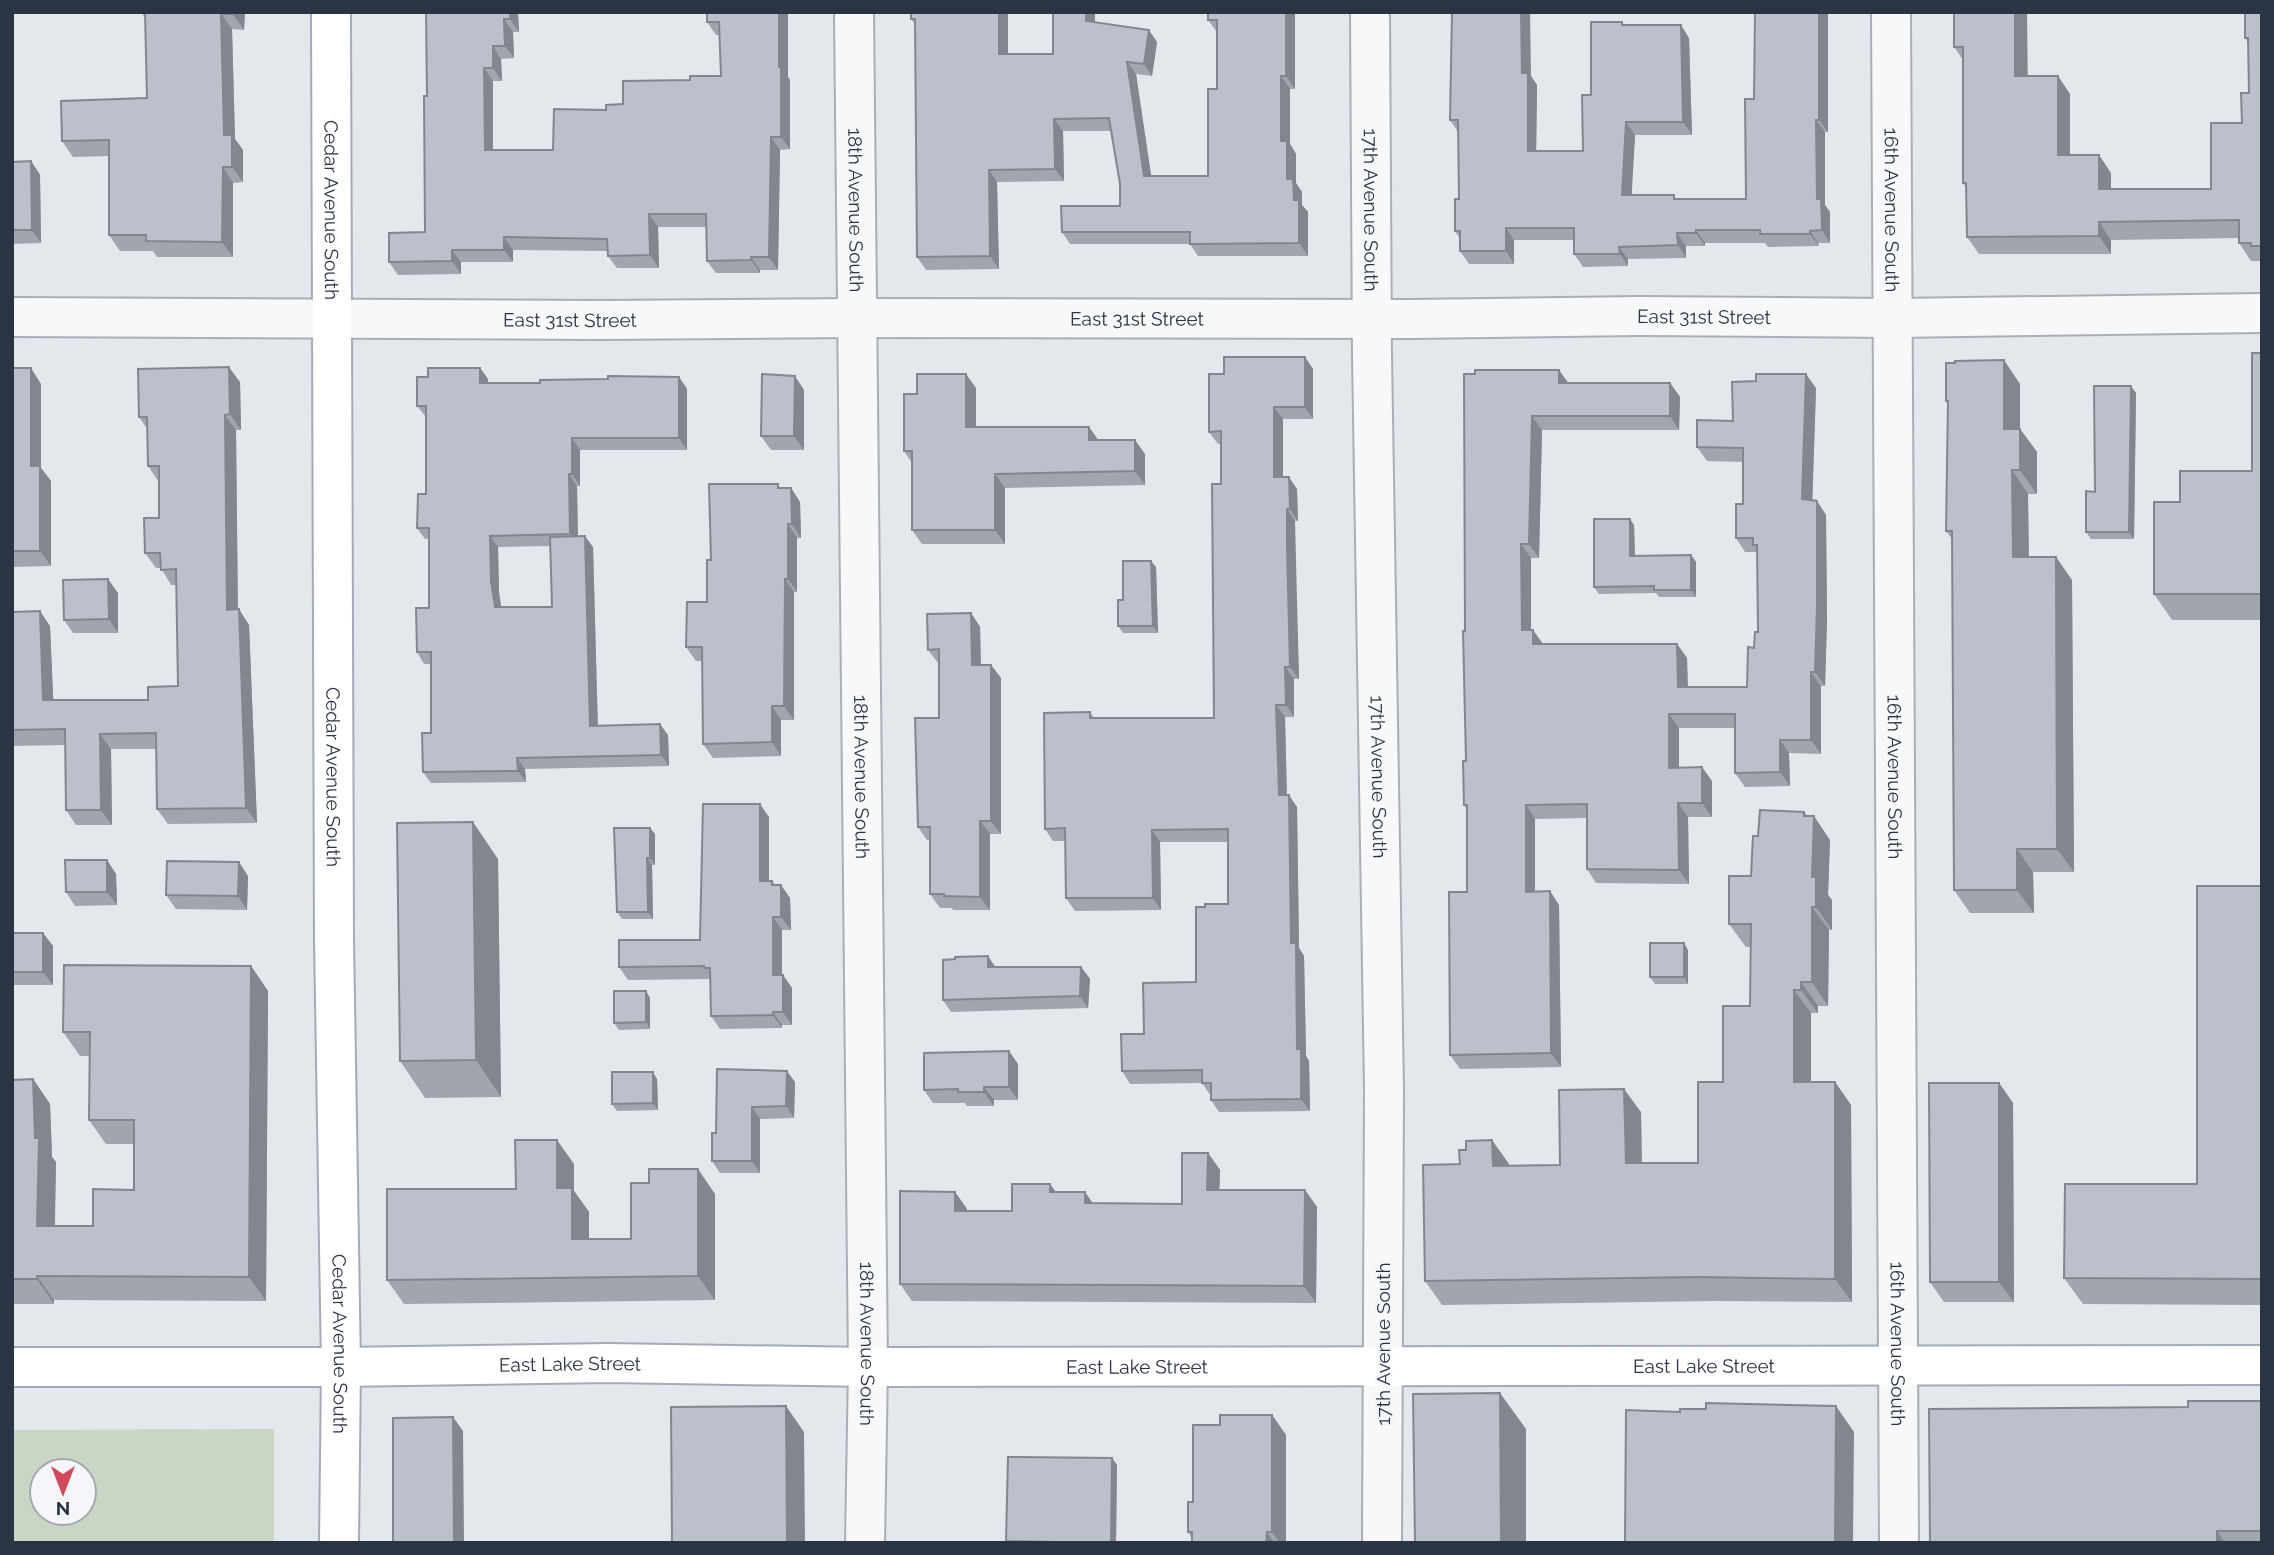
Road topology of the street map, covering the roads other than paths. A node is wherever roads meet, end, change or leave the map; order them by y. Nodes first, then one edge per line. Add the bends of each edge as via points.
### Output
1 (331, 12) edge
2 (854, 12) edge
3 (1370, 12) edge
4 (1891, 12) edge
5 (2262, 313) edge
6 (12, 317) edge
7 (856, 318) junction
8 (1894, 318) junction
9 (331, 319) junction
10 (1371, 319) junction
11 (2262, 1365) edge
12 (1382, 1366) junction
13 (1899, 1366) junction
14 (12, 1367) edge
15 (341, 1367) junction
16 (868, 1367) junction
17 (339, 1543) edge
18 (865, 1543) edge
19 (1382, 1543) edge
20 (1899, 1543) edge

1 - 9 main road, Cedar Avenue South
2 - 7 street, 18th Avenue South
3 - 10 street, 17th Avenue South
4 - 8 street, 16th Avenue South
5 - 8 street, East 31st Street
6 - 9 street, East 31st Street
7 - 9 street, East 31st Street
7 - 10 street, East 31st Street
7 - 16 street, 18th Avenue South
8 - 10 street, East 31st Street
8 - 13 street, 16th Avenue South
9 - 15 main road, Cedar Avenue South
10 - 12 street, 17th Avenue South via 1384,1090
11 - 13 main road, East Lake Street
12 - 13 main road, East Lake Street
12 - 16 main road, East Lake Street
12 - 19 street, 17th Avenue South
13 - 20 street, 16th Avenue South
14 - 15 main road, East Lake Street
15 - 16 main road, East Lake Street via 627,1363
15 - 17 main road, Cedar Avenue South
16 - 18 street, 18th Avenue South

